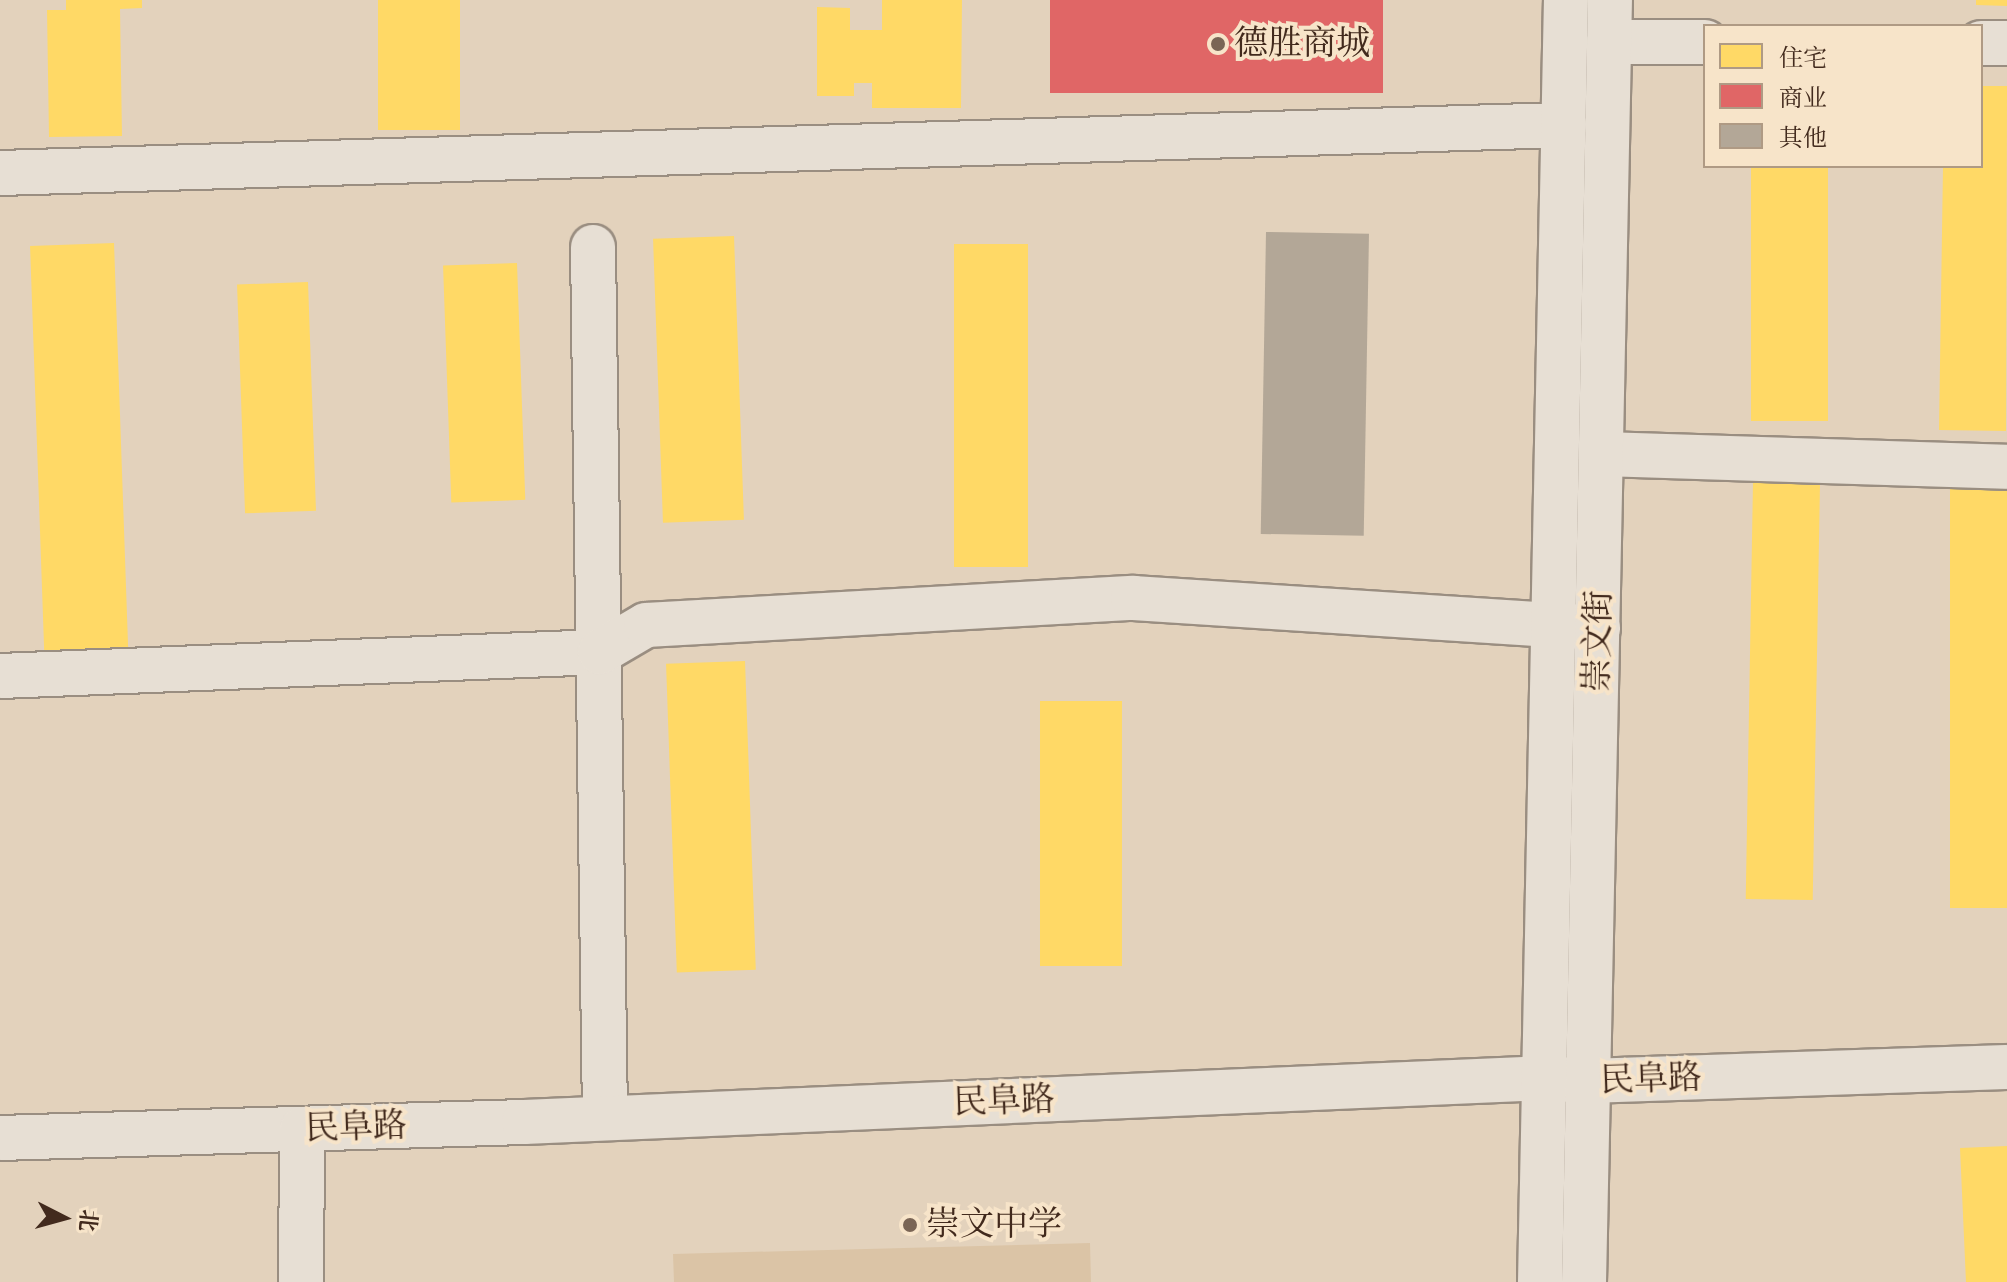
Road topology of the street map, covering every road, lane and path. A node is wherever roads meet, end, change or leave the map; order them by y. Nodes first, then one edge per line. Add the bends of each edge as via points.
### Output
1 (1566, 0) edge
2 (1610, 21) edge
3 (1703, 42) edge
4 (1983, 43) edge
5 (2007, 43) edge
6 (1564, 125) junction
7 (0, 173) edge
8 (593, 247) dead end
9 (1601, 454) junction
10 (2007, 467) edge
11 (1554, 627) junction
12 (1598, 628) junction
13 (600, 652) junction
14 (0, 676) edge
15 (2007, 1067) edge
16 (1543, 1078) junction
17 (1587, 1081) junction
18 (605, 1118) junction
19 (302, 1129) junction
20 (0, 1138) edge
21 (301, 1282) edge
22 (1540, 1282) edge
23 (1584, 1282) edge

1 - 6 street, 崇文街
2 - 3 street
2 - 9 street, 崇文街
4 - 5 street
6 - 7 street
6 - 11 street, 崇文街
8 - 13 street
9 - 10 street
9 - 12 street, 崇文街
11 - 12 street
11 - 13 street via 1133,598 646,625
11 - 16 street, 崇文街
12 - 17 street, 崇文街
13 - 14 street
13 - 18 street
15 - 17 street, 民阜路
16 - 17 street, 民阜路
16 - 18 street, 民阜路
16 - 22 street, 崇文街
17 - 23 street, 崇文街
18 - 19 street, 民阜路
19 - 20 street, 民阜路
19 - 21 street

